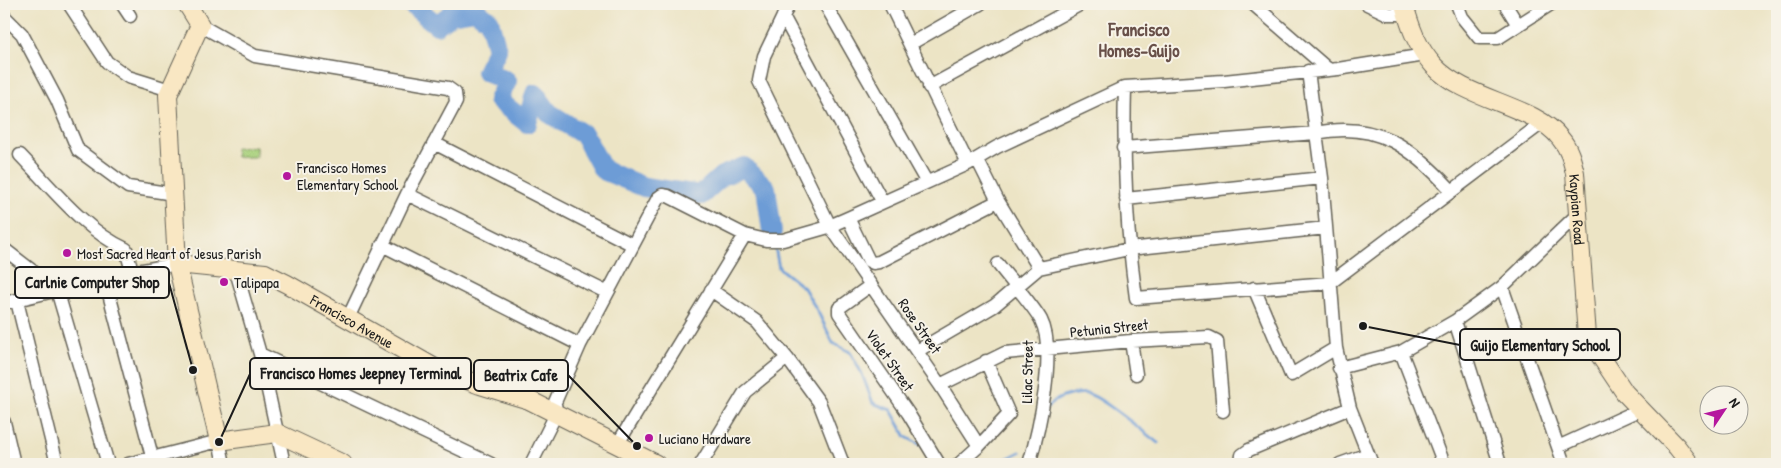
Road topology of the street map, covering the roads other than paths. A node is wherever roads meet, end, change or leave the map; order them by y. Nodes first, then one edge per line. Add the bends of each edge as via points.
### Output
1 (69, 4) edge
2 (122, 4) edge
3 (187, 4) edge
4 (789, 4) edge
5 (825, 4) edge
6 (890, 4) edge
7 (980, 4) edge
8 (1081, 4) edge
9 (1253, 4) edge
10 (1367, 4) edge
11 (1457, 4) edge
12 (1505, 4) edge
13 (1551, 4) edge
14 (1405, 9) edge
15 (4, 16) edge
16 (130, 16) dead end
17 (783, 16) junction
18 (200, 25) junction
19 (1518, 25) junction
20 (910, 44) junction
21 (1425, 54) junction
22 (1329, 70) junction
23 (1308, 71) junction
24 (1125, 86) junction
25 (929, 87) junction
26 (170, 90) junction
27 (1542, 123) junction
28 (1316, 133) junction
29 (434, 143) junction
30 (1123, 148) junction
31 (20, 155) dead end
32 (972, 161) junction
33 (1322, 178) junction
34 (926, 181) junction
35 (1452, 191) junction
36 (174, 194) junction
37 (407, 194) junction
38 (1126, 199) junction
39 (998, 201) junction
40 (882, 202) junction
41 (1580, 213) junction
42 (848, 218) junction
43 (830, 226) junction
44 (1326, 228) junction
45 (745, 236) junction
46 (633, 244) junction
47 (382, 245) junction
48 (4, 249) edge
49 (1129, 249) junction
50 (177, 264) junction
51 (998, 264) dead end
52 (1039, 268) junction
53 (236, 271) junction
54 (132, 272) junction
55 (105, 279) junction
56 (1330, 282) junction
57 (871, 285) junction
58 (1502, 286) junction
59 (1254, 288) junction
60 (1016, 289) junction
61 (57, 290) junction
62 (711, 290) junction
63 (606, 292) junction
64 (17, 301) junction
65 (4, 303) edge
66 (348, 318) junction
67 (1455, 321) junction
68 (1131, 341) junction
69 (580, 345) junction
70 (1336, 348) junction
71 (917, 351) junction
72 (1047, 351) junction
73 (1401, 352) junction
74 (260, 354) junction
75 (787, 358) junction
76 (986, 361) junction
77 (1339, 368) junction
78 (1136, 374) dead end
79 (940, 385) junction
80 (1350, 408) junction
81 (1639, 410) junction
82 (1223, 411) dead end
83 (556, 414) junction
84 (4, 422) edge
85 (277, 433) junction
86 (218, 441) junction
87 (617, 445) junction
88 (979, 446) junction
89 (1558, 447) junction
90 (1370, 459) edge
91 (153, 461) edge
92 (14, 464) edge
93 (57, 464) edge
94 (108, 464) edge
95 (128, 464) edge
96 (224, 464) edge
97 (284, 464) edge
98 (343, 464) edge
99 (491, 464) edge
100 (531, 464) edge
101 (656, 464) edge
102 (701, 464) edge
103 (843, 464) edge
104 (939, 464) edge
105 (959, 464) edge
106 (1029, 464) edge
107 (1241, 464) edge
108 (1340, 464) edge
109 (1444, 464) edge
110 (1500, 464) edge
111 (1564, 464) edge
112 (1690, 464) edge

1 - 26 street via 107,62 128,77
2 - 16 street
3 - 18 street
4 - 17 street, Rose Street
5 - 34 street
6 - 20 street
7 - 20 street
8 - 25 street
9 - 22 street
10 - 14 street via 1388,14
11 - 19 street via 1462,17 1479,38 1498,38
12 - 19 street
13 - 19 street
14 - 21 street, Kaypian Road via 1408,23
15 - 36 street via 22,34 57,100 78,150 128,187
17 - 40 street
17 - 43 street, Rose Street via 764,56 760,81
18 - 26 street
18 - 29 street via 255,56 448,88 455,93 456,102
20 - 25 street
21 - 22 street
21 - 27 street, Kaypian Road via 1435,67 1460,84
22 - 23 street
23 - 24 street via 1224,81
23 - 28 street
24 - 30 street
24 - 32 street
25 - 32 street
26 - 36 street
27 - 35 street
27 - 41 street, Kaypian Road via 1559,136 1569,152
28 - 30 street
28 - 33 street
28 - 35 street via 1358,130 1386,137 1428,163
29 - 37 street
29 - 46 street
30 - 38 street
31 - 54 street via 76,212 108,239 126,249
32 - 34 street
32 - 39 street
33 - 38 street
33 - 44 street
34 - 40 street
35 - 56 street
36 - 50 street
37 - 47 street
37 - 63 street
38 - 49 street
39 - 42 street via 873,263 869,261
39 - 52 street
40 - 42 street
41 - 58 street
41 - 81 street, Kaypian Road via 1587,336
42 - 43 street
43 - 45 street via 783,240
43 - 57 street, Rose Street
44 - 49 street
44 - 56 street
45 - 46 street via 662,195
45 - 62 street
46 - 63 street
47 - 66 street
47 - 69 street
48 - 61 street
49 - 52 street
49 - 59 street via 1136,298
50 - 53 street, Francisco Avenue
50 - 54 street
50 - 86 street
51 - 60 street, Lilac Street
52 - 60 street
53 - 66 street, Francisco Avenue via 265,273
53 - 74 street
54 - 55 street
55 - 61 street
55 - 91 street
56 - 59 street
56 - 70 street
57 - 71 street, Rose Street
57 - 104 street, Violet Street via 839,308 839,313
58 - 67 street
58 - 89 street
59 - 70 street via 1291,374
60 - 71 street via 967,324
60 - 72 street, Lilac Street via 1040,320
61 - 64 street
61 - 94 street
62 - 75 street via 757,322
62 - 87 street
63 - 69 street
64 - 65 street
64 - 93 street
66 - 83 street, Francisco Avenue via 435,368 529,400
67 - 73 street
67 - 110 street
68 - 72 street, Petunia Street
68 - 78 street
68 - 82 street, Petunia Street via 1215,339
69 - 83 street via 555,402
70 - 77 street
71 - 79 street, Rose Street
72 - 76 street, Petunia Street via 1005,353
72 - 106 street, Lilac Street via 1045,396 1038,437
73 - 77 street
73 - 109 street
74 - 85 street
74 - 99 street
75 - 102 street via 745,392
75 - 103 street via 818,402
76 - 79 street, Petunia Street
76 - 88 street via 1009,414
77 - 80 street
79 - 88 street, Rose Street
80 - 90 street
80 - 107 street via 1249,450 1242,455
81 - 89 street
81 - 112 street, Kaypian Road
83 - 87 street, Francisco Avenue
83 - 100 street
84 - 92 street
85 - 86 street
85 - 97 street
85 - 98 street
86 - 91 street
86 - 96 street
87 - 101 street, Francisco Avenue
88 - 105 street
89 - 111 street
90 - 108 street
91 - 95 street

